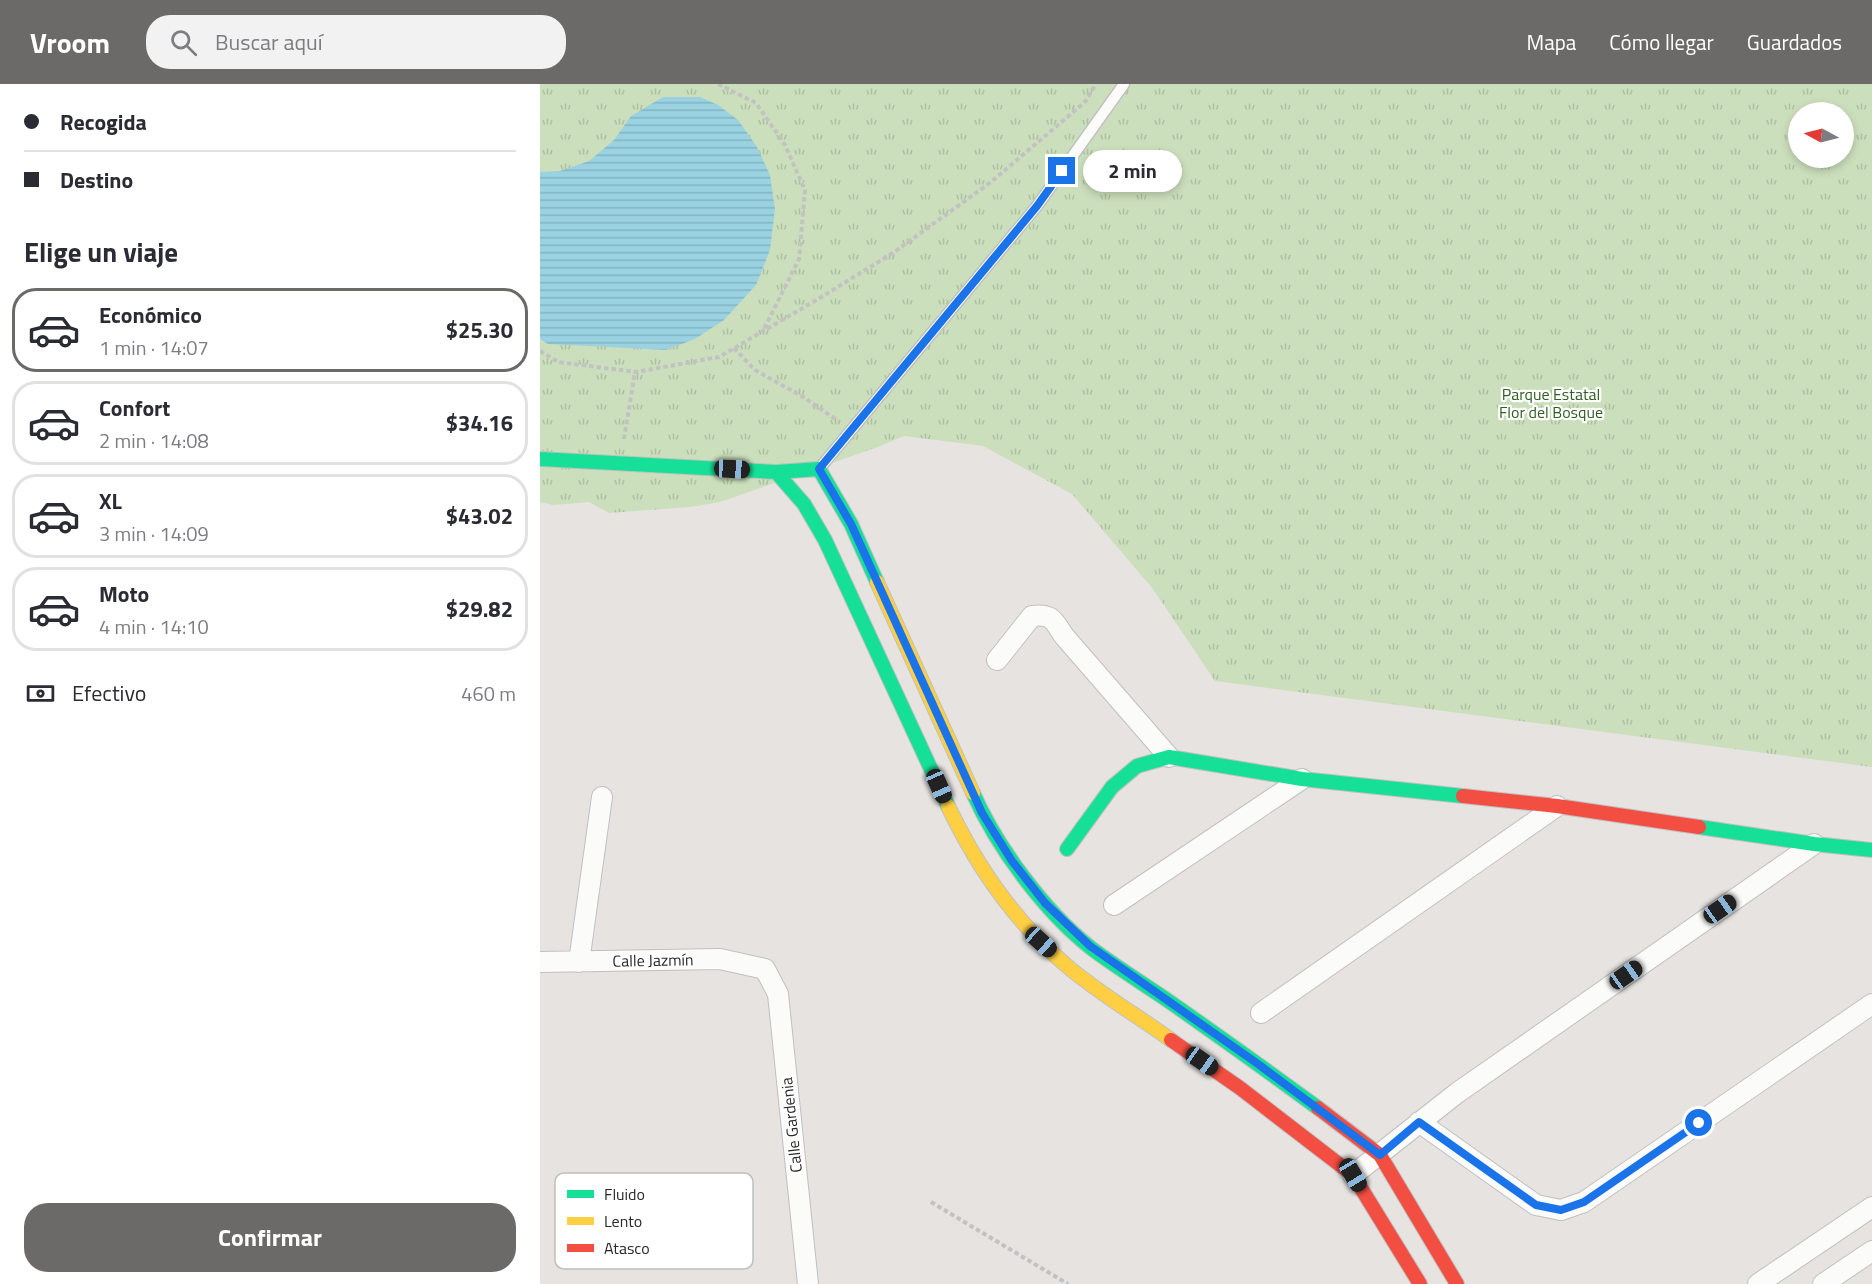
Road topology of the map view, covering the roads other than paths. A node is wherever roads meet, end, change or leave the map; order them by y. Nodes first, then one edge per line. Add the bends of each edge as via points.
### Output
1 (1124, 84) edge
2 (540, 459) edge
3 (819, 469) junction
4 (776, 472) junction
5 (888, 605) junction
6 (861, 615) junction
7 (997, 660) dead end
8 (1169, 757) junction
9 (1302, 778) junction
10 (602, 797) dead end
11 (1557, 806) junction
12 (1814, 844) junction
13 (1067, 849) dead end
14 (1872, 850) edge
15 (1114, 905) dead end
16 (540, 962) edge
17 (579, 962) junction
18 (765, 969) joint
19 (1872, 1004) edge
20 (1261, 1013) dead end
21 (1419, 1122) junction
22 (1380, 1155) junction
23 (1353, 1175) junction
24 (1872, 1207) edge
25 (1872, 1251) edge
26 (808, 1284) edge
27 (1420, 1284) edge
28 (1457, 1284) edge
29 (1758, 1284) edge
30 (1823, 1284) edge

1 - 3 lane via 1037,206
2 - 4 street
3 - 4 street
3 - 5 street via 851,524
4 - 6 street via 804,504
5 - 6 street
5 - 22 street via 982,813 1045,903 1090,946
6 - 23 street via 959,829 991,883 1028,930 1068,967 1240,1088
7 - 8 street via 1032,616 1043,614 1053,619
8 - 9 street
8 - 13 street via 1137,766 1112,787
9 - 11 street
9 - 15 street
10 - 17 street
11 - 12 street
11 - 20 street
12 - 14 street
12 - 21 street
16 - 17 street, Calle Jazmín
17 - 18 street, Calle Jazmín via 720,959
18 - 26 street, Calle Gardenia via 778,994
19 - 21 street via 1584,1202 1561,1210 1536,1205
21 - 22 street
22 - 23 street
22 - 28 street
23 - 27 street
24 - 29 street
25 - 30 street

